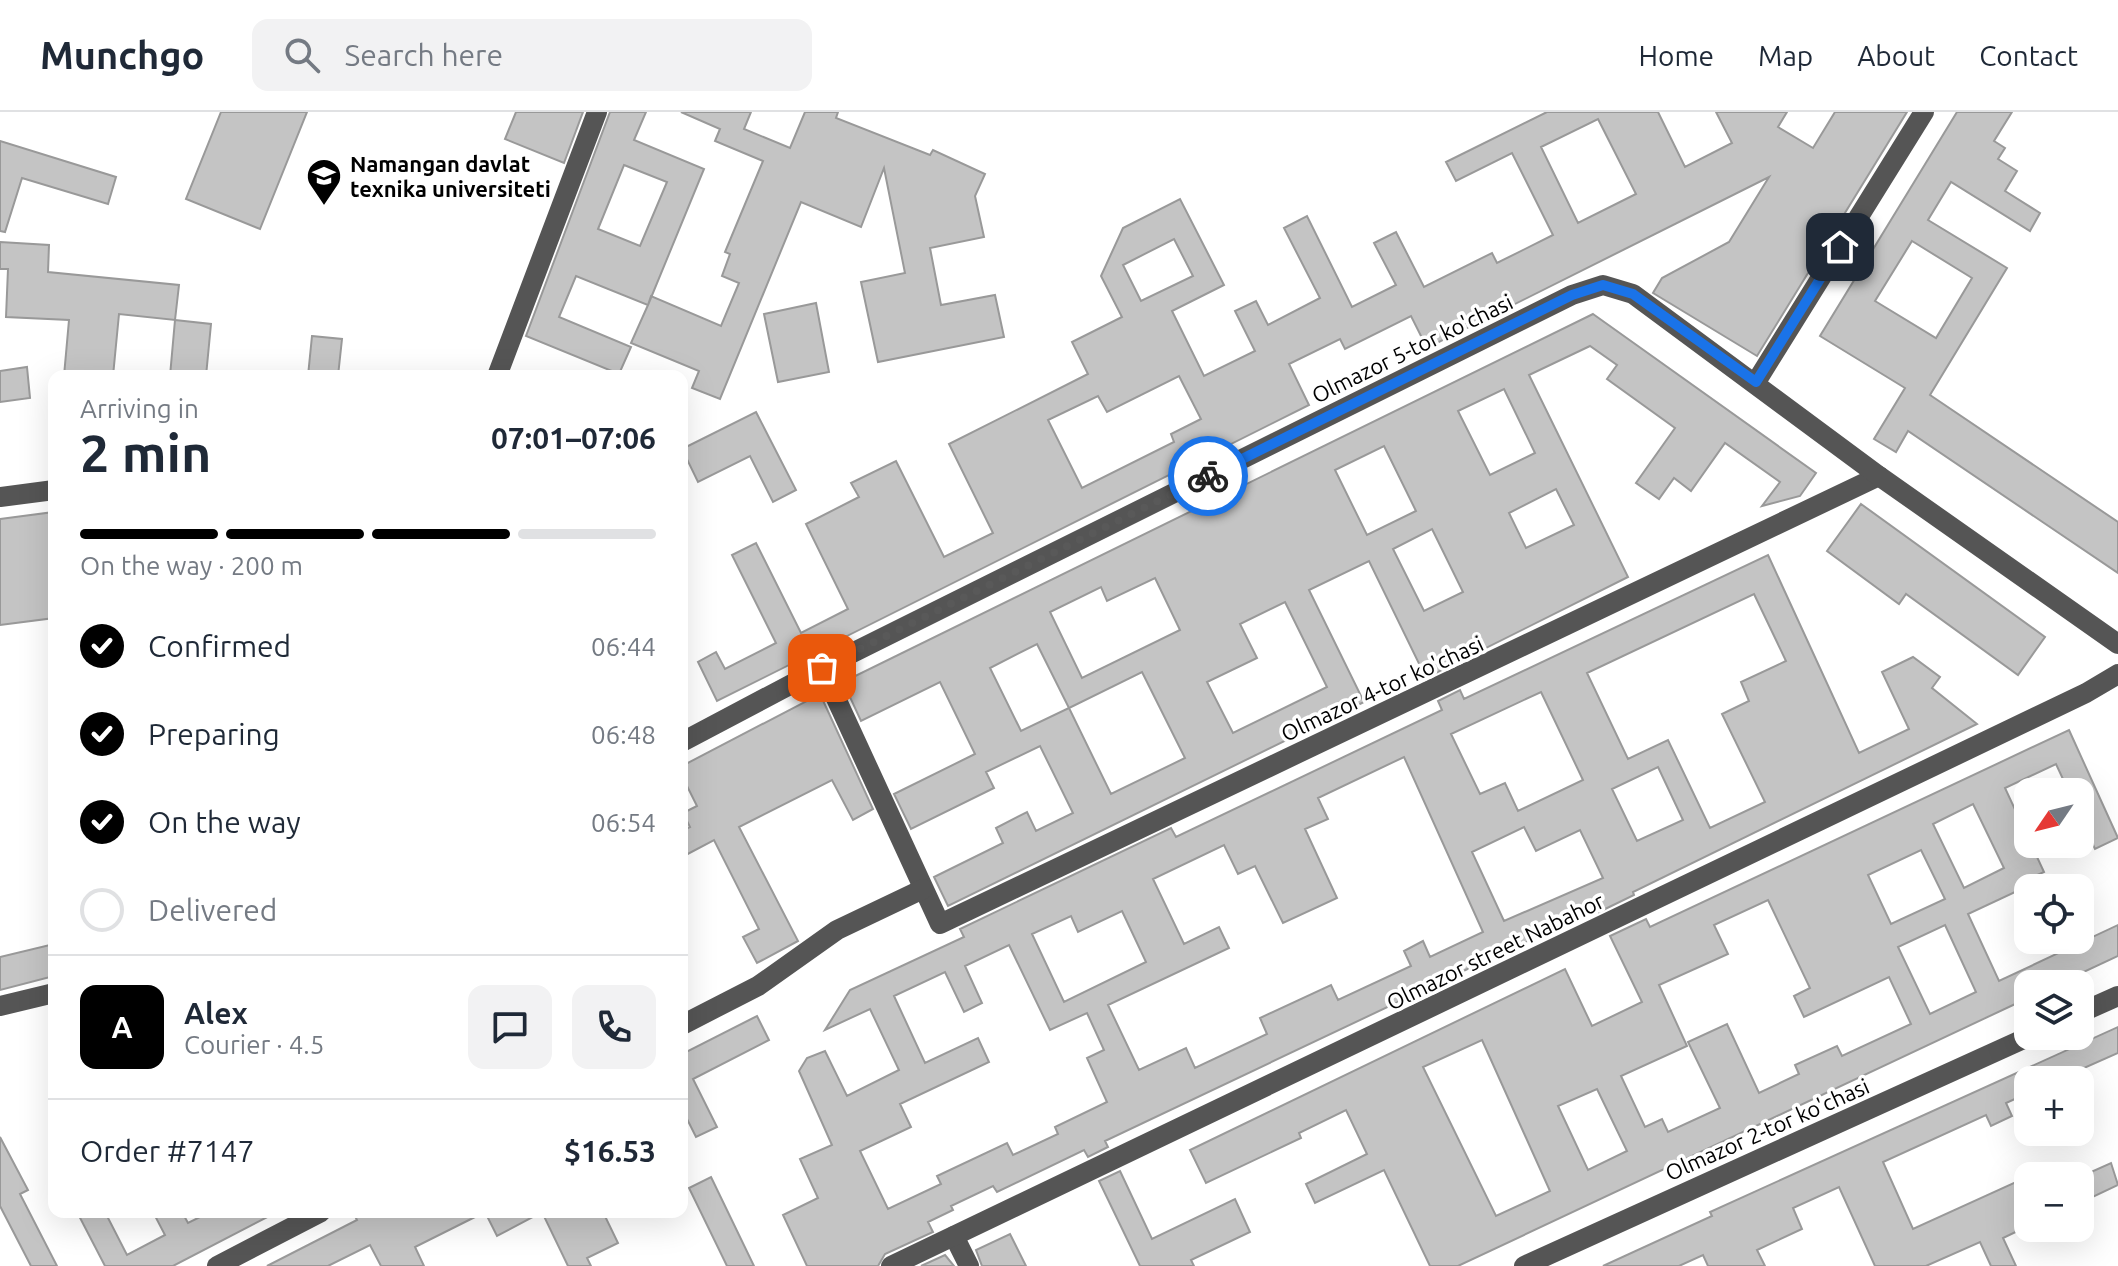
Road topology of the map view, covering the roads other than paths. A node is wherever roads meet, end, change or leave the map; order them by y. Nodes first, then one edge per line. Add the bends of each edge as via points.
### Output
1 (597, 112) edge
2 (1924, 112) edge
3 (499, 370) edge
4 (1756, 382) junction
5 (1879, 476) junction
6 (48, 491) edge
7 (0, 497) edge
8 (2118, 644) edge
9 (822, 668) junction
10 (2118, 674) edge
11 (688, 739) edge
12 (923, 889) junction
13 (48, 994) edge
14 (2118, 996) edge
15 (0, 1006) edge
16 (2094, 1007) edge
17 (688, 1022) edge
18 (2014, 1043) edge
19 (309, 1218) edge
20 (954, 1236) junction
21 (217, 1266) edge
22 (891, 1266) edge
23 (969, 1266) edge
24 (1524, 1266) edge

1 - 3 street
2 - 4 street
4 - 5 street, Olmazor 5-tor ko'chasi
4 - 9 street, Olmazor 5-tor ko'chasi via 1633,294 1603,285 1572,295
5 - 8 street, Olmazor 5-tor ko'chasi
5 - 12 street, Olmazor 4-tor ko'chasi via 940,924
6 - 7 street
9 - 11 street, Olmazor 5-tor ko'chasi
9 - 12 street, Olmazor 4-tor ko'chasi
10 - 20 street, Olmazor street Nabahor
12 - 17 street via 837,930 758,986
13 - 15 street
14 - 16 street
18 - 24 street, Olmazor 2-tor ko'chasi
19 - 21 street
20 - 22 street, Olmazor street Nabahor
20 - 23 street

